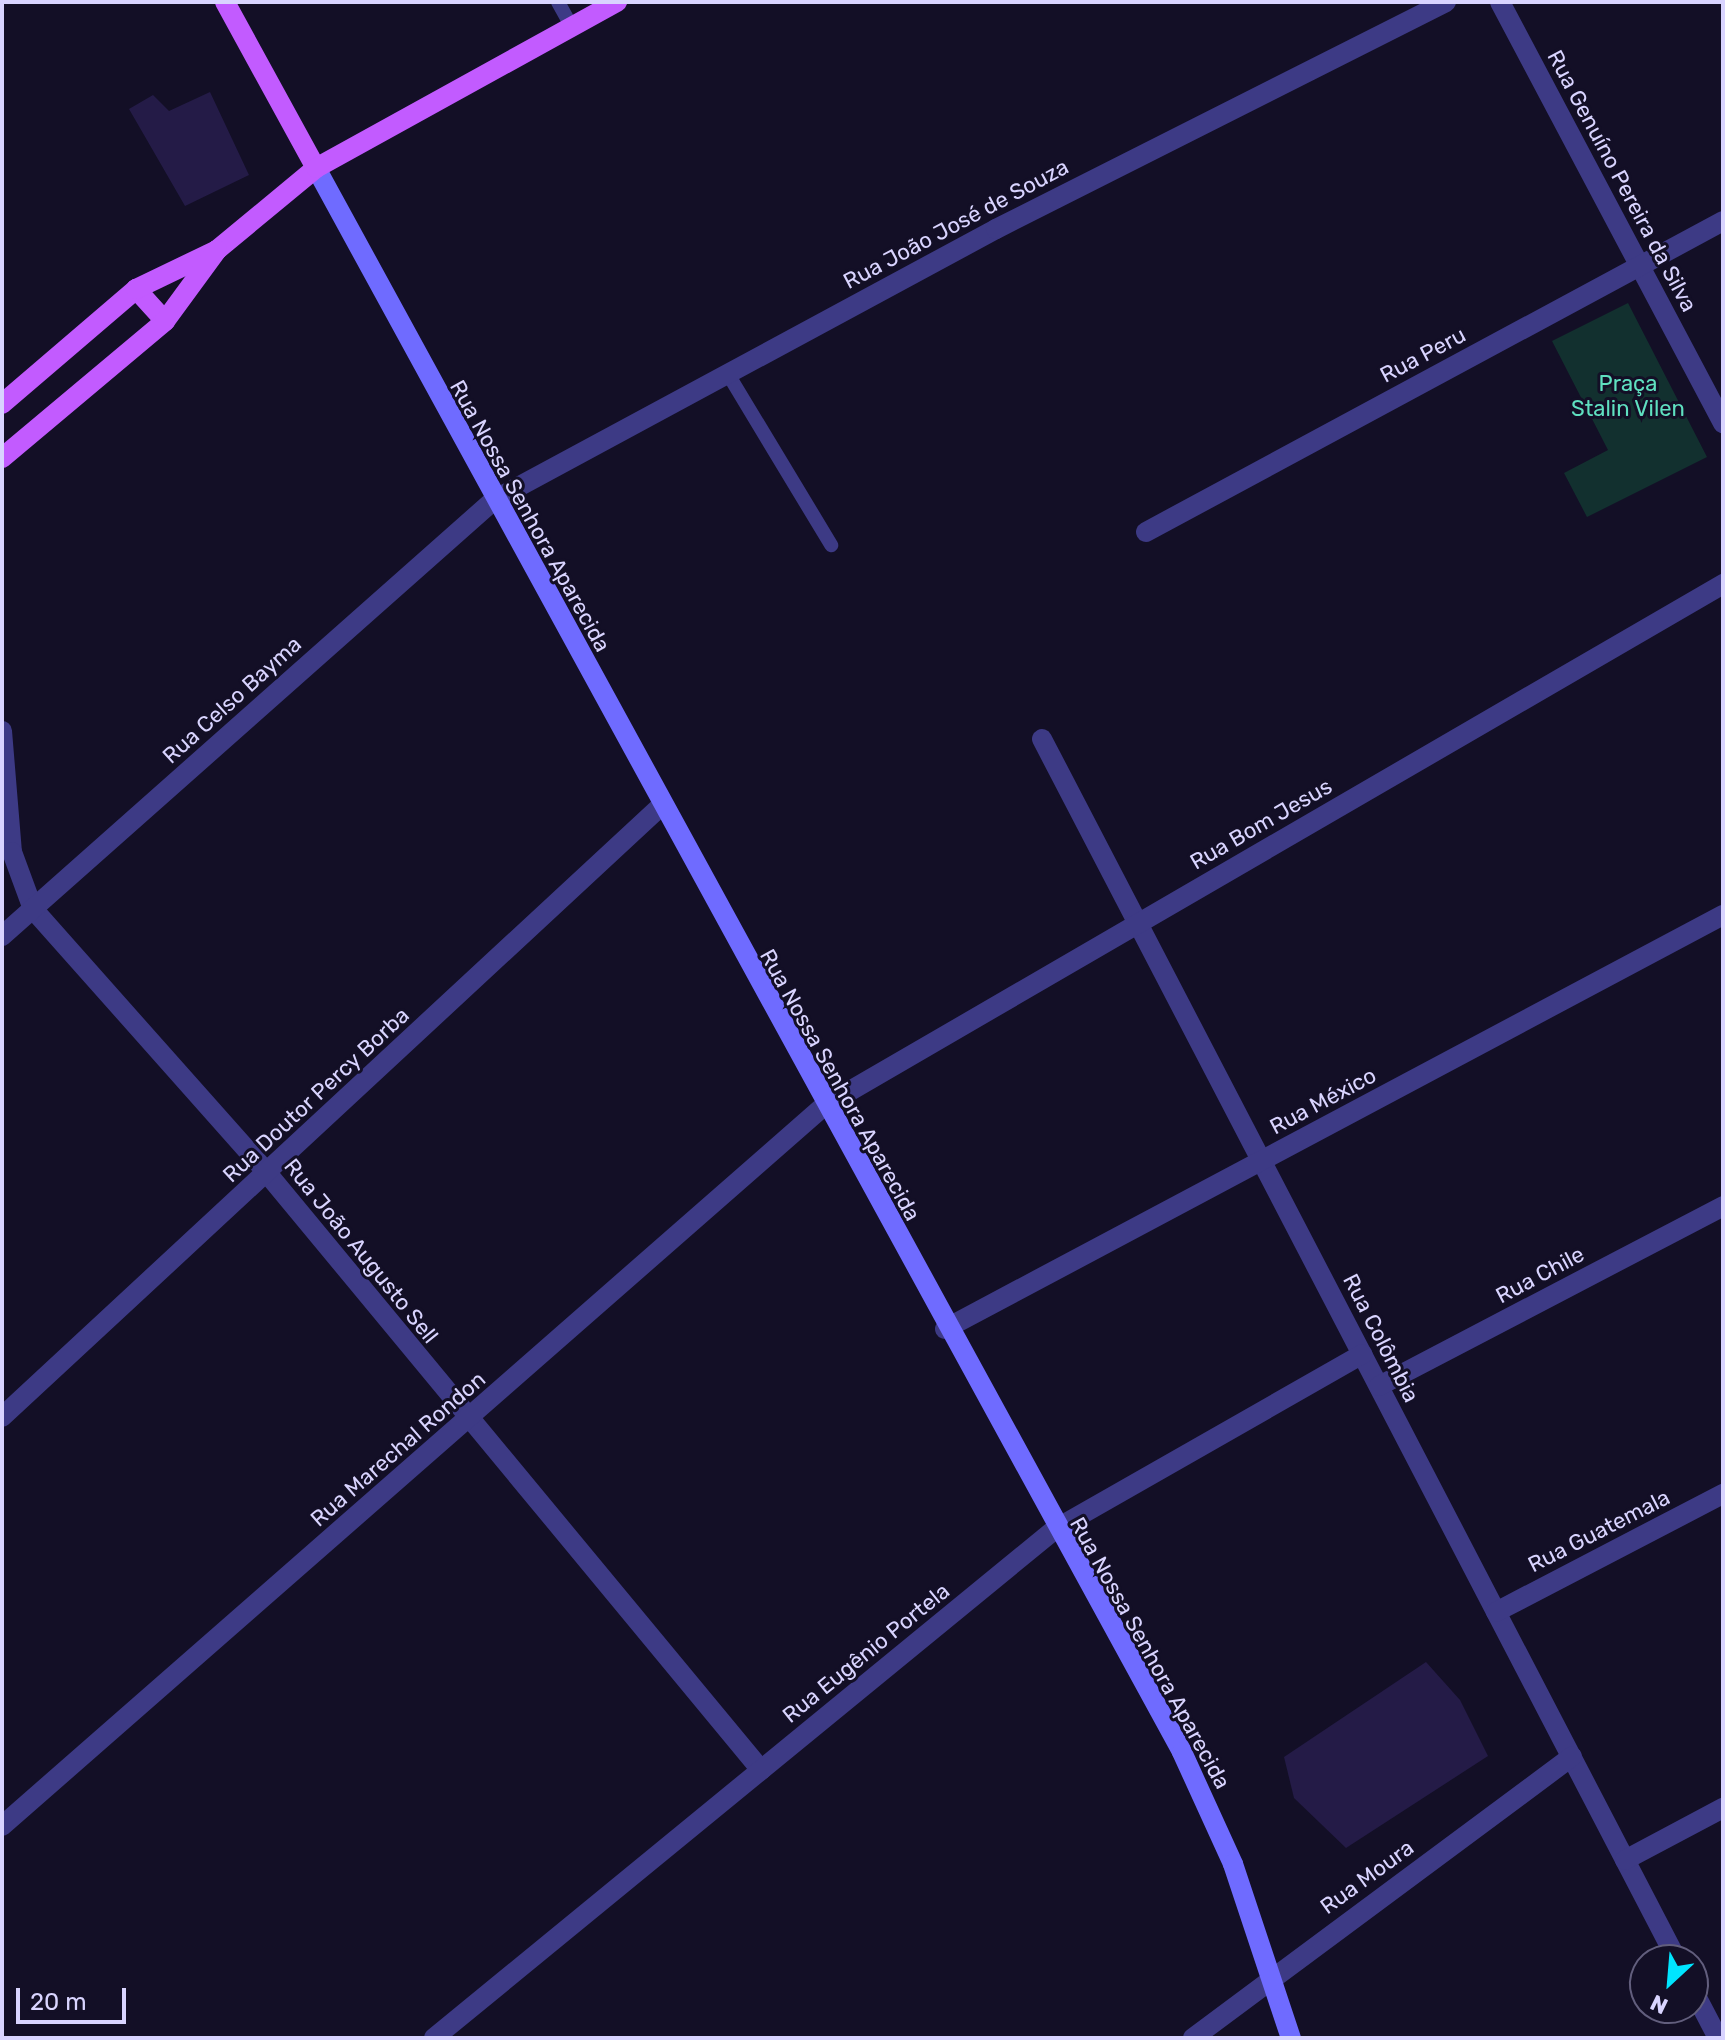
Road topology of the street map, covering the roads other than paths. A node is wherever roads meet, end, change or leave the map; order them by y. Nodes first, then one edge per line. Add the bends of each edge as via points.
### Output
1 (225, 2) edge
2 (558, 2) edge
3 (617, 2) edge
4 (1446, 2) edge
5 (1500, 2) edge
6 (572, 27) junction
7 (316, 168) junction
8 (1723, 221) edge
9 (217, 250) junction
10 (1640, 266) junction
11 (136, 289) junction
12 (165, 321) junction
13 (728, 374) junction
14 (2, 404) edge
15 (1723, 424) edge
16 (2, 458) edge
17 (494, 500) junction
18 (1146, 532) dead end
19 (831, 545) dead end
20 (1723, 584) edge
21 (2, 731) edge
22 (1042, 739) dead end
23 (661, 806) junction
24 (33, 909) junction
25 (1723, 915) edge
26 (1138, 924) junction
27 (2, 936) edge
28 (824, 1106) junction
29 (1261, 1161) junction
30 (267, 1173) junction
31 (1723, 1206) edge
32 (945, 1329) junction
33 (1362, 1354) junction
34 (1379, 1386) junction
35 (2, 1417) edge
36 (468, 1419) junction
37 (1723, 1494) edge
38 (1054, 1530) junction
39 (1496, 1612) junction
40 (1572, 1757) junction
41 (761, 1770) junction
42 (1723, 1808) edge
43 (2, 1826) edge
44 (1625, 1860) junction
45 (1669, 1944) edge
46 (1270, 1976) junction
47 (434, 2038) edge
48 (1193, 2038) edge
49 (1291, 2038) edge

1 - 7 main road
2 - 6 lane
3 - 6 main road
4 - 13 street, Rua João José de Souza via 996,229
5 - 10 street, Rua Genuíno Pereira da Silva
6 - 7 main road
7 - 9 main road
7 - 17 main road, Rua Nossa Senhora Aparecida
8 - 10 street, Rua Peru
9 - 11 main road
9 - 12 main road
10 - 15 street, Rua Genuíno Pereira da Silva
10 - 18 street, Rua Peru
11 - 12 main road
11 - 14 main road
12 - 16 main road
13 - 17 street, Rua João José de Souza
13 - 19 lane
17 - 23 main road, Rua Nossa Senhora Aparecida
17 - 24 street, Rua Celso Bayma
20 - 26 street, Rua Bom Jesus
21 - 24 street, Rua João Augusto Sell via 12,852
22 - 26 street, Rua Colômbia
23 - 28 main road, Rua Nossa Senhora Aparecida
23 - 30 street, Rua Doutor Percy Borba
24 - 27 street, Rua Celso Bayma
24 - 30 street, Rua João Augusto Sell
25 - 29 street, Rua México
26 - 28 street, Rua Bom Jesus
26 - 29 street, Rua Colômbia
28 - 32 main road, Rua Nossa Senhora Aparecida
28 - 36 street, Rua Marechal Rondon
29 - 32 street, Rua México
29 - 33 street, Rua Colômbia
30 - 35 street, Rua Doutor Percy Borba
30 - 36 street, Rua João Augusto Sell
31 - 34 street, Rua Chile
32 - 38 main road, Rua Nossa Senhora Aparecida
33 - 34 street, Rua Colômbia
33 - 38 street, Rua Eugênio Portela
34 - 39 street, Rua Colômbia
36 - 41 street, Rua João Augusto Sell
36 - 43 street, Rua Marechal Rondon
37 - 39 street, Rua Guatemala
38 - 41 street, Rua Eugênio Portela
38 - 46 main road, Rua Nossa Senhora Aparecida via 1207,1803
39 - 40 street, Rua Colômbia
40 - 44 street, Rua Colômbia
40 - 46 street, Rua Moura
41 - 47 street, Rua Eugênio Portela
42 - 44 street
44 - 45 street, Rua Colômbia
46 - 48 street, Rua Moura
46 - 49 main road, Rua Nossa Senhora Aparecida

